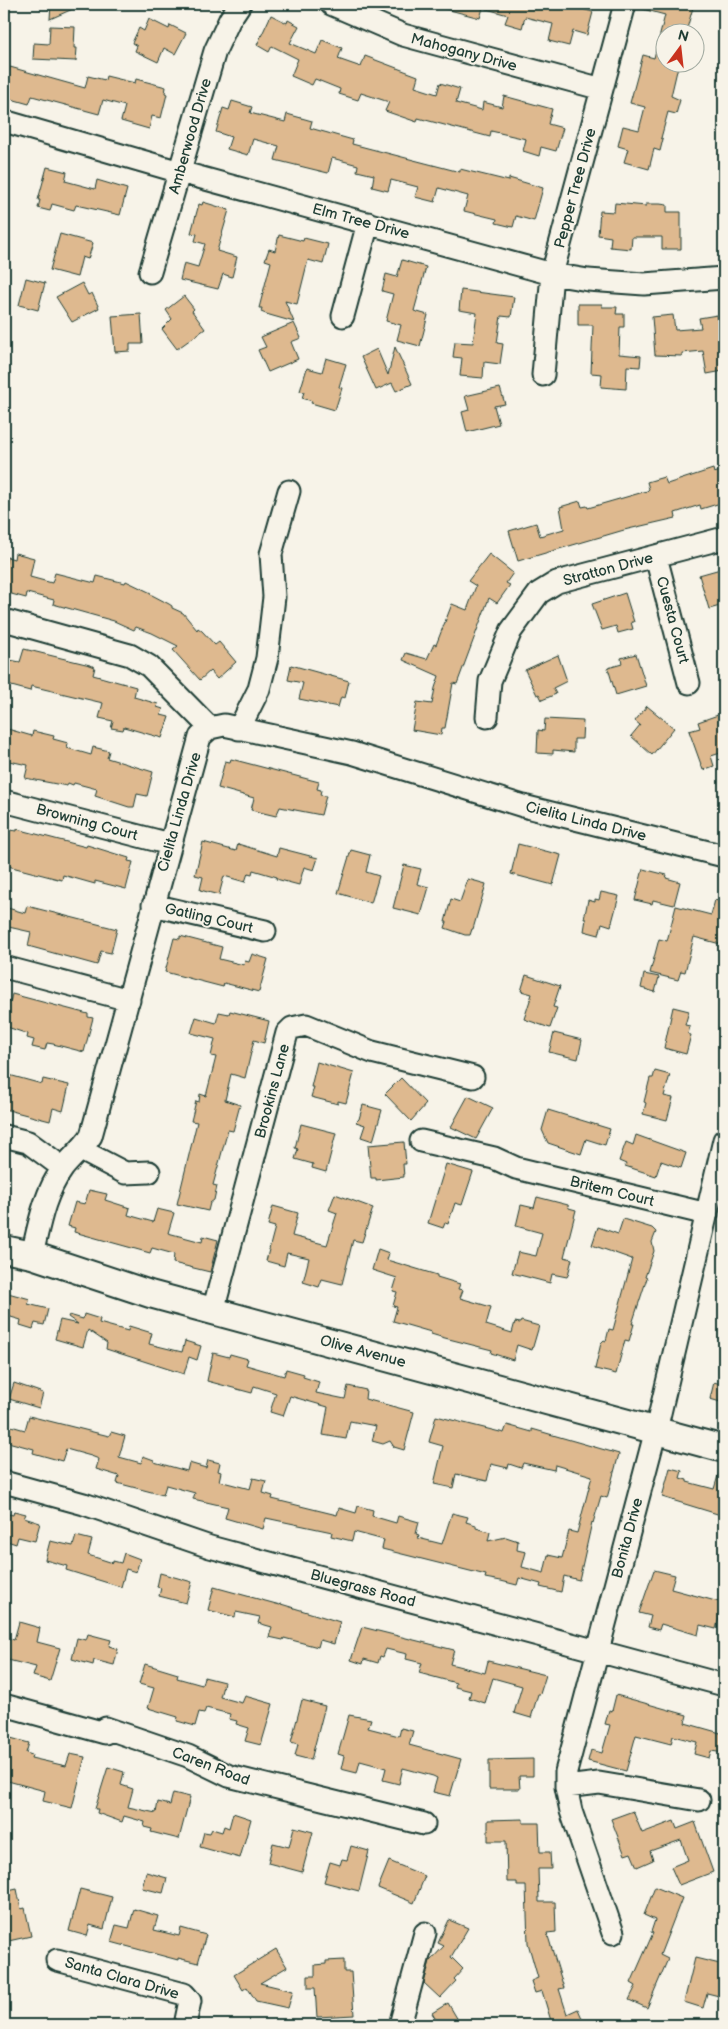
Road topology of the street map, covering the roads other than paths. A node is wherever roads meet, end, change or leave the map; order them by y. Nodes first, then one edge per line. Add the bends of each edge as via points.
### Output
1 (240, 4) edge
2 (331, 4) edge
3 (625, 4) edge
4 (602, 89) junction
5 (4, 121) edge
6 (180, 172) junction
7 (368, 224) junction
8 (150, 272) dead end
9 (552, 274) junction
10 (724, 278) edge
11 (344, 316) dead end
12 (543, 375) dead end
13 (290, 491) dead end
14 (724, 538) edge
15 (656, 557) junction
16 (4, 620) edge
17 (689, 683) dead end
18 (488, 717) dead end
19 (210, 728) junction
20 (239, 729) junction
21 (4, 801) edge
22 (170, 844) junction
23 (724, 856) edge
24 (153, 905) junction
25 (265, 931) dead end
26 (4, 967) edge
27 (129, 1000) junction
28 (473, 1077) dead end
29 (4, 1136) edge
30 (724, 1140) edge
31 (421, 1141) dead end
32 (81, 1150) junction
33 (63, 1168) junction
34 (149, 1172) dead end
35 (707, 1214) junction
36 (4, 1249) edge
37 (32, 1255) junction
38 (213, 1311) junction
39 (656, 1430) junction
40 (724, 1449) edge
41 (4, 1482) edge
42 (597, 1651) junction
43 (724, 1685) edge
44 (4, 1705) edge
45 (566, 1787) junction
46 (699, 1800) dead end
47 (424, 1824) dead end
48 (425, 1933) dead end
49 (613, 1933) dead end
50 (57, 1960) dead end
51 (185, 2025) edge
52 (400, 2025) edge

1 - 6 street, Amberwood Drive via 215,51
2 - 4 street, Mahogany Drive via 402,35
3 - 4 street, Pepper Tree Drive
4 - 9 street, Pepper Tree Drive
5 - 6 street, Elm Tree Drive
6 - 7 street, Elm Tree Drive
6 - 8 street, Amberwood Drive
7 - 9 street, Elm Tree Drive
7 - 11 street
9 - 10 street, Elm Tree Drive via 644,284
9 - 12 street, Pepper Tree Drive
13 - 20 street via 271,554 274,598 267,658 259,689
14 - 15 street, Stratton Drive
15 - 17 street, Cuesta Court
15 - 18 street, Stratton Drive via 557,582 539,592 511,631 490,681
16 - 19 street via 130,654 149,666
19 - 20 street, Cielita Linda Drive via 224,725
19 - 22 street, Cielita Linda Drive via 200,737
20 - 23 street, Cielita Linda Drive via 352,753 524,806
21 - 22 street, Browning Court
22 - 24 street, Cielita Linda Drive
24 - 25 street, Gatling Court
24 - 27 street, Cielita Linda Drive
26 - 27 street
27 - 32 street, Cielita Linda Drive via 92,1136
28 - 38 street, Brookins Lane via 372,1052 306,1024 292,1028 287,1033
29 - 33 street via 28,1142
30 - 35 street, Bonita Drive
31 - 35 street, Britem Court via 494,1158 516,1168
32 - 33 street, Cielita Linda Drive
32 - 34 street via 125,1173
33 - 37 street, Cielita Linda Drive via 46,1197
35 - 39 street, Bonita Drive
36 - 37 main road, Olive Avenue
37 - 38 main road, Olive Avenue
38 - 39 main road, Olive Avenue
39 - 40 main road, Olive Avenue
39 - 42 street, Bonita Drive
41 - 42 street, Bluegrass Road via 84,1504 210,1547
42 - 43 street, Bluegrass Road
42 - 45 street, Bonita Drive via 566,1772
44 - 47 street, Caren Road via 105,1733 106,1728 188,1756 229,1776
45 - 46 street via 599,1783
45 - 49 street, Bonita Drive via 571,1811
48 - 52 street
50 - 51 street, Santa Clara Drive via 184,1994 190,2001

